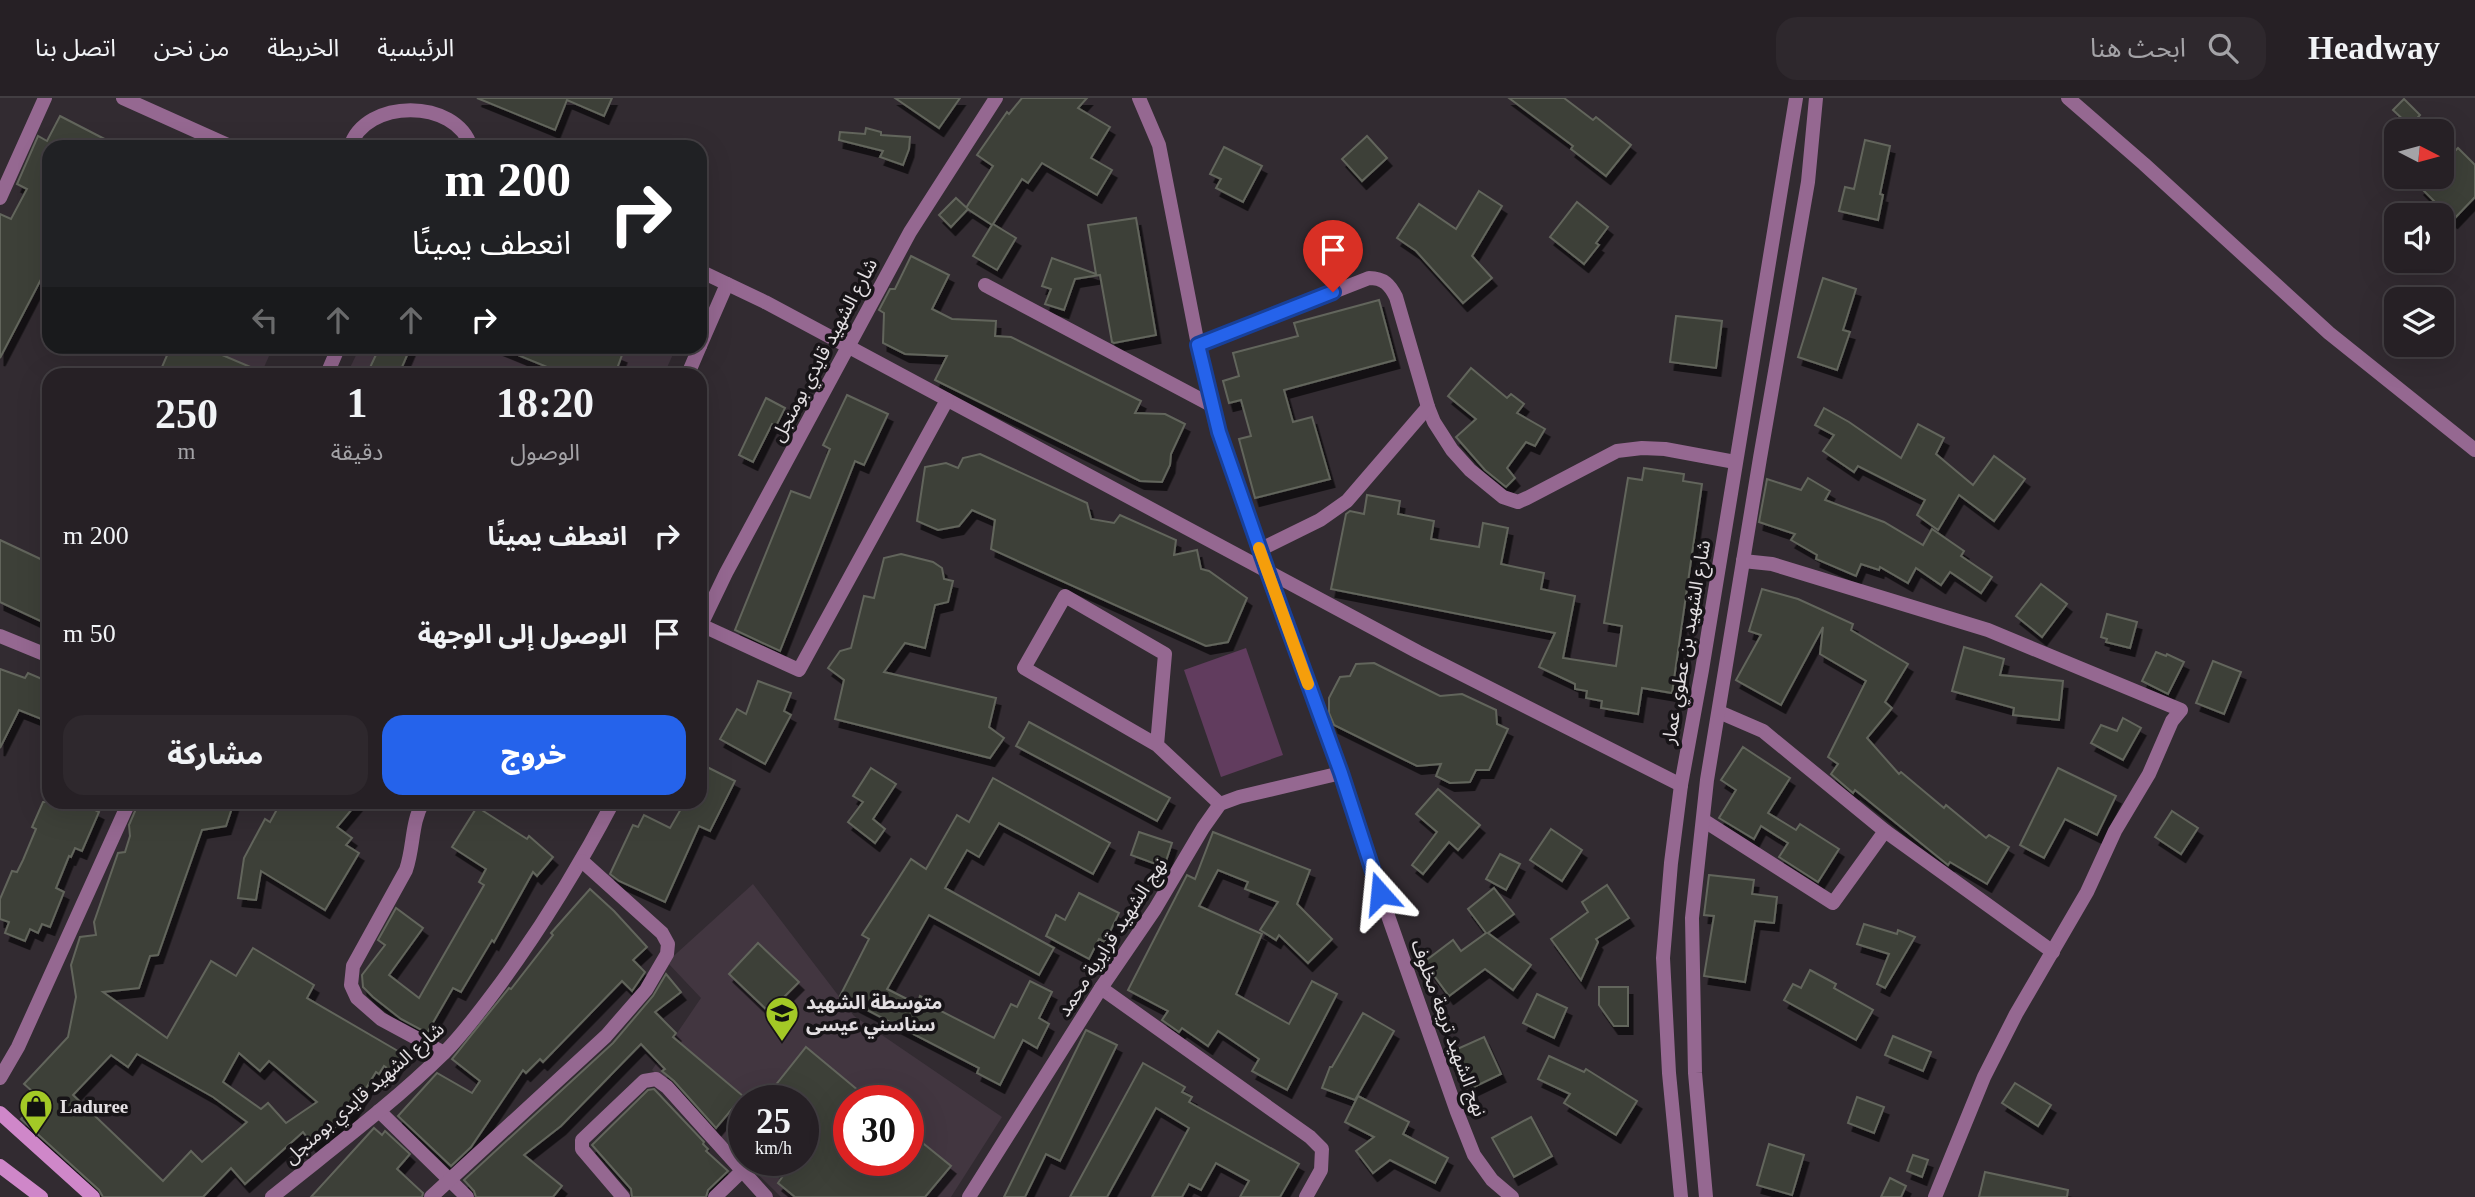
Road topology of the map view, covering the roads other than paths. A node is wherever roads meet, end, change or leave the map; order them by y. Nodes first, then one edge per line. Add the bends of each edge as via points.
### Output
1 (45, 98) edge
2 (123, 98) edge
3 (996, 98) edge
4 (1139, 98) edge
5 (1796, 98) edge
6 (1816, 98) edge
7 (2068, 98) edge
8 (394, 101) edge
9 (444, 104) edge
10 (216, 140) edge
11 (355, 140) edge
12 (467, 140) edge
13 (0, 198) edge
14 (707, 274) edge
15 (727, 284) junction
16 (985, 285) dead end
17 (707, 330) edge
18 (1198, 345) junction
19 (848, 347) junction
20 (947, 400) junction
21 (1213, 406) junction
22 (1428, 407) junction
23 (2475, 450) edge
24 (1735, 462) junction
25 (1259, 550) junction
26 (1743, 561) junction
27 (1267, 570) junction
28 (707, 613) edge
29 (707, 629) edge
30 (0, 636) edge
31 (42, 653) edge
32 (1718, 712) junction
33 (1157, 745) junction
34 (1341, 773) junction
35 (1681, 785) junction
36 (1220, 804) junction
37 (126, 809) edge
38 (419, 809) edge
39 (609, 809) edge
40 (1703, 820) junction
41 (1885, 831) junction
42 (582, 861) junction
43 (2053, 952) junction
44 (1101, 988) junction
45 (444, 1053) junction
46 (0, 1078) edge
47 (379, 1111) junction
48 (0, 1113) edge
49 (728, 1157) edge
50 (0, 1166) edge
51 (737, 1176) edge
52 (745, 1176) edge
53 (450, 1179) junction
54 (41, 1197) edge
55 (93, 1197) edge
56 (272, 1197) edge
57 (431, 1197) edge
58 (467, 1197) edge
59 (623, 1197) edge
60 (715, 1197) edge
61 (766, 1197) edge
62 (969, 1197) edge
63 (1306, 1197) edge
64 (1512, 1197) edge
65 (1681, 1197) edge
66 (1706, 1197) edge
67 (1935, 1197) edge

1 - 13 street
2 - 10 street
3 - 19 street, شارع الشهيد قايدي بومنجل via 910,232
4 - 18 street, نهج الشهيد تريعة مخلوف via 1158,145
5 - 24 street, شارع الشهيد بن عطوي عمار
6 - 26 street via 1808,182
7 - 23 street via 2329,333
8 - 9 street
8 - 11 street via 363,124
9 - 12 street
14 - 15 street
15 - 17 street
15 - 19 street
16 - 21 street
18 - 21 street, نهج الشهيد تريعة مخلوف
18 - 22 street via 1378,278 1396,297
19 - 20 street
19 - 28 street, شارع الشهيد قايدي بومنجل
20 - 27 street
20 - 29 street via 799,670
21 - 25 street, نهج الشهيد تريعة مخلوف
22 - 24 street via 1452,450 1470,470 1503,498 1518,502 1616,451 1665,449
22 - 25 street via 1347,501
24 - 35 street, شارع الشهيد بن عطوي عمار
25 - 27 street, نهج الشهيد تريعة مخلوف
26 - 32 street
26 - 43 street via 1772,564 1988,630 2181,710
27 - 34 street, نهج الشهيد تريعة مخلوف
27 - 35 street
30 - 31 street
32 - 40 street
32 - 41 street via 1763,731
33 - 33 street via 1165,654 1065,596 1024,668
33 - 36 street
34 - 36 street
34 - 64 street, نهج الشهيد تريعة مخلوف via 1474,1155
35 - 65 street, شارع الشهيد بن عطوي عمار via 1663,958
36 - 44 street, نهج الشهيد قرايرية محمد
37 - 46 street via 19,1047
38 - 45 street via 406,870 353,966 351,985 357,998 381,1019
39 - 42 street, شارع الشهيد قايدي بومنجل
40 - 41 street via 1833,903
40 - 66 street via 1692,918 1695,1073
41 - 43 street
42 - 45 street, شارع الشهيد قايدي بومنجل via 512,967
42 - 53 street via 662,933 668,944 664,961 606,1036
43 - 67 street via 1984,1077
44 - 62 street, نهج الشهيد قرايرية محمد
44 - 63 street via 1322,1149 1321,1170
45 - 47 street, شارع الشهيد قايدي بومنجل
47 - 53 street
47 - 56 street, شارع الشهيد قايدي بومنجل
48 - 55 street
49 - 59 street via 667,1087 660,1081 644,1081 582,1140 582,1149
50 - 54 street
51 - 60 street
52 - 61 street
53 - 57 street
53 - 58 street

